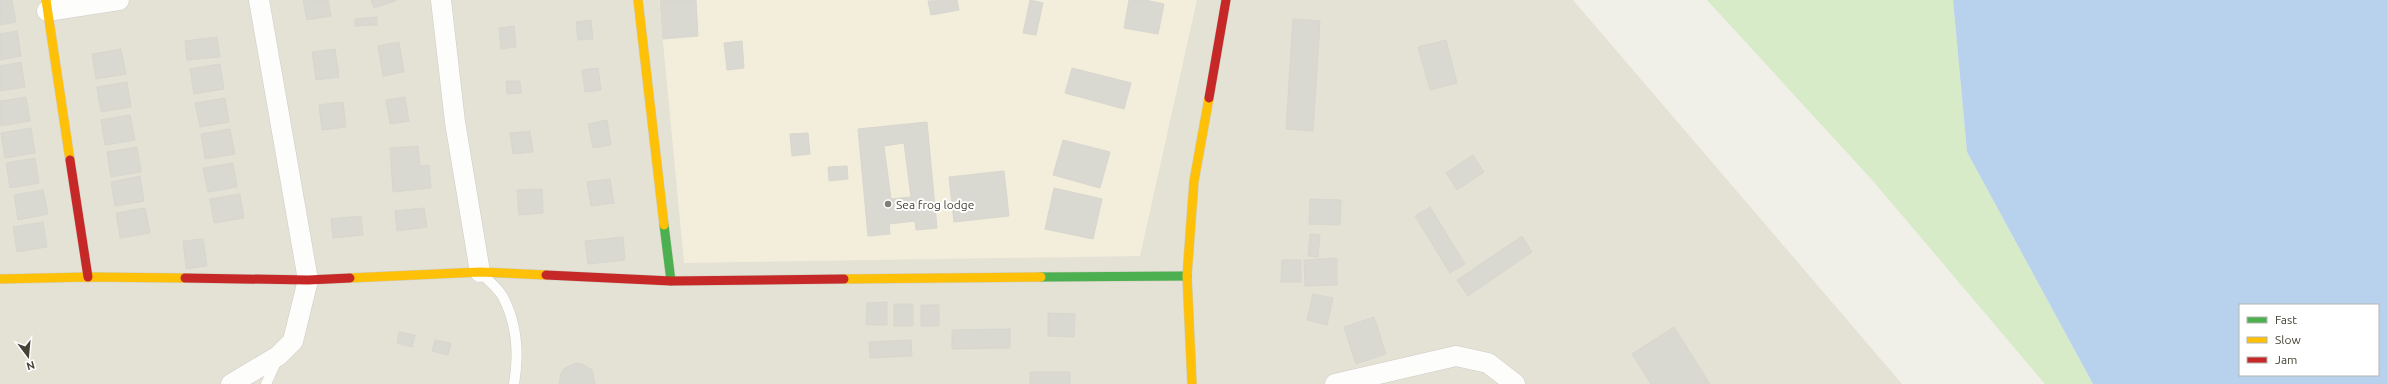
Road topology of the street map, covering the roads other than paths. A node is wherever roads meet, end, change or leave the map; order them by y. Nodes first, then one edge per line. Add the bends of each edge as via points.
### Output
1 (119, 0) edge
2 (259, 0) edge
3 (441, 0) edge
4 (638, 0) edge
5 (1226, 0) edge
6 (46, 5) edge
7 (480, 272) junction
8 (1187, 276) junction
9 (88, 278) junction
10 (0, 279) edge
11 (308, 280) junction
12 (671, 281) junction
13 (278, 356) junction
14 (231, 384) edge
15 (266, 384) edge
16 (514, 384) edge
17 (1192, 384) edge
18 (1335, 384) edge
19 (1515, 384) edge

1 - 6 street
2 - 11 street
3 - 7 street via 455,122
4 - 12 street
5 - 8 street via 1194,181
6 - 9 street
7 - 11 street
7 - 12 street
7 - 16 lane via 502,296 511,315 517,340
8 - 12 street
8 - 17 street
9 - 10 street
9 - 11 street
11 - 13 street via 293,341
13 - 14 street
13 - 15 lane
18 - 19 street via 1456,356 1488,363

